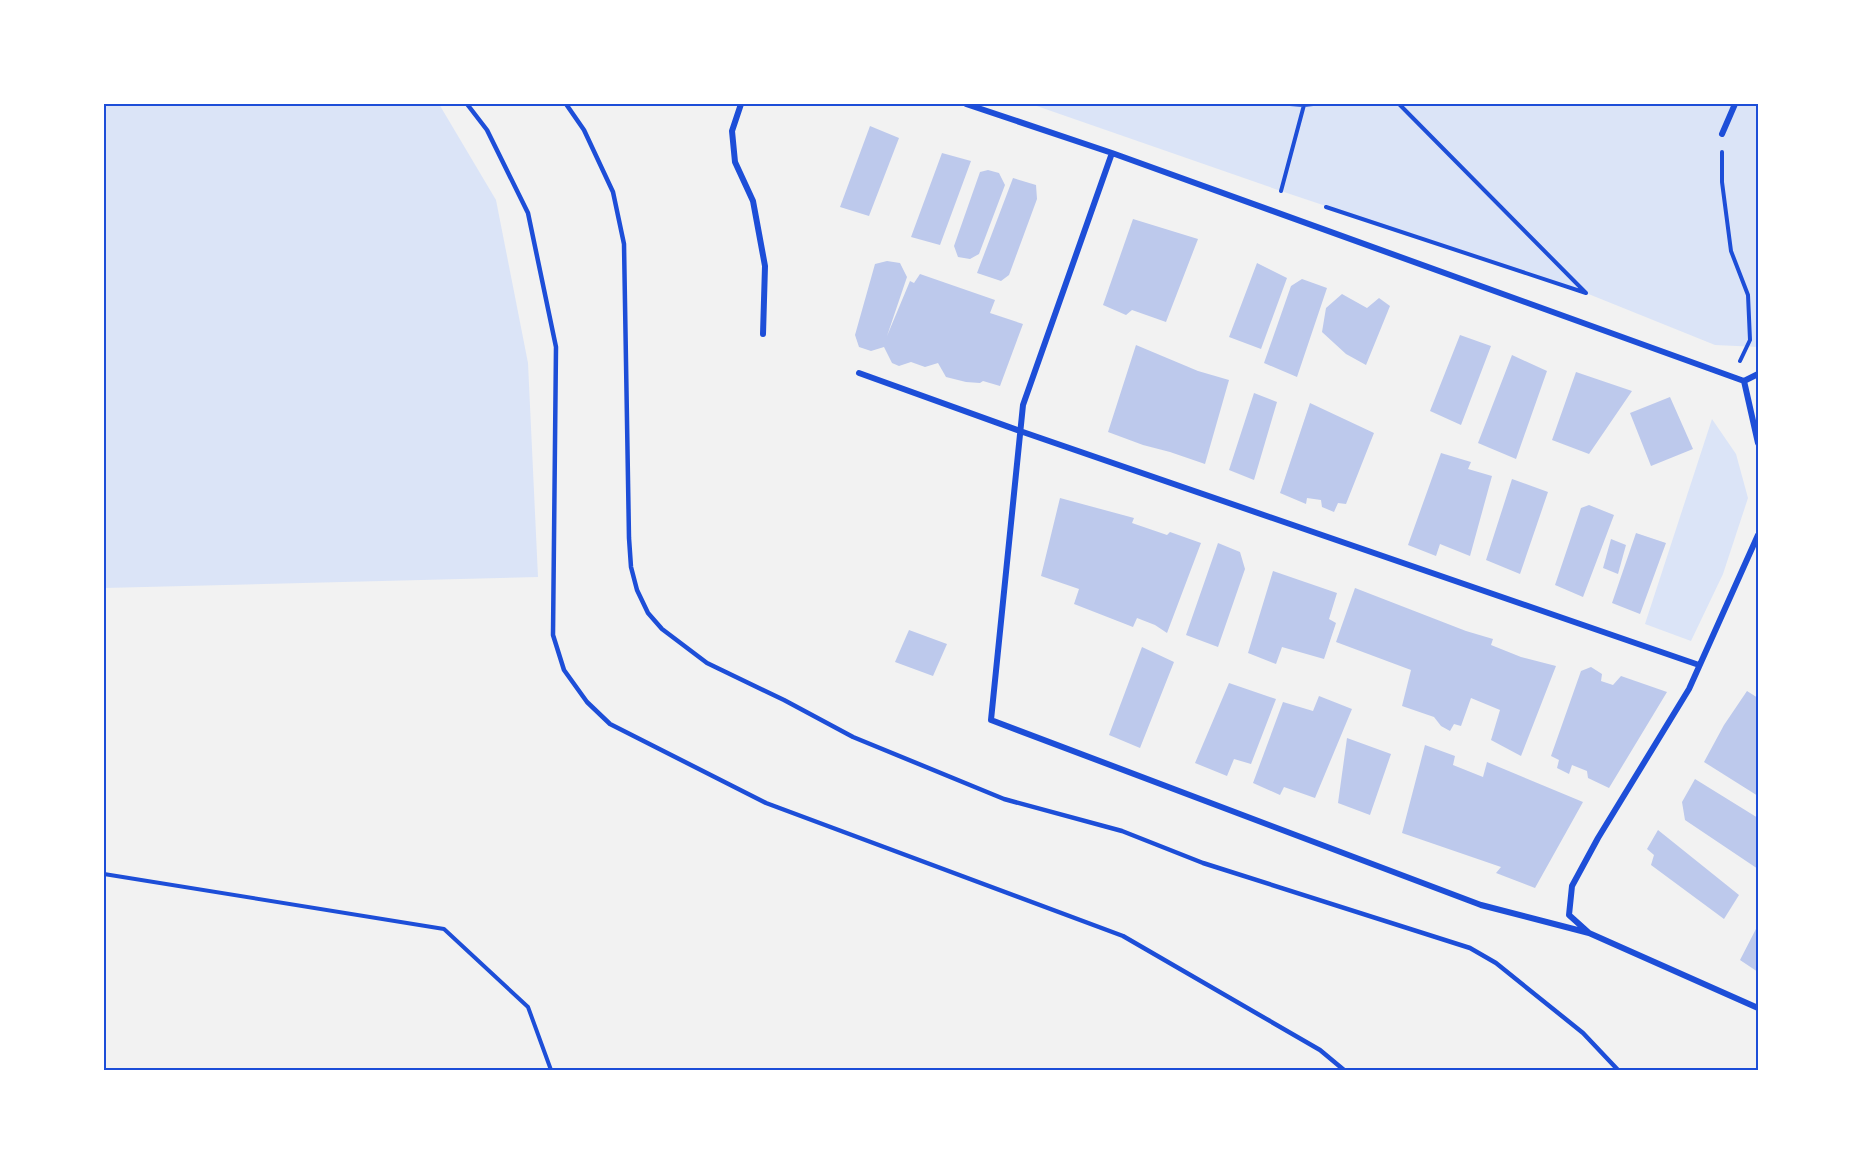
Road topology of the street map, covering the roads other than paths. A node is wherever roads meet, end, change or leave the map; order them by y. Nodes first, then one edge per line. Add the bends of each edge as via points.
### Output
1 (467, 104) edge
2 (566, 104) edge
3 (741, 104) edge
4 (966, 104) edge
5 (1735, 104) edge
6 (1722, 134) road end
7 (1113, 153) junction
8 (763, 334) dead end
9 (859, 373) dead end
10 (1758, 374) edge
11 (1744, 381) junction
12 (1020, 431) junction
13 (1758, 443) edge
14 (1758, 535) edge
15 (1699, 666) junction
16 (1589, 933) junction
17 (1758, 1008) edge
18 (1344, 1071) edge
19 (1618, 1071) edge

1 - 18 lane via 487,130 528,213 556,347 553,635 564,670 586,702 610,724 766,803 1122,936 1320,1050
2 - 19 lane via 584,130 614,192 624,244 628,538 637,590 648,613 662,629 707,663 853,737 1004,799 1122,831 1203,862 1470,948 1496,963 1583,1033
3 - 8 street via 732,141 735,162 753,201 765,266
4 - 7 street
5 - 6 street
7 - 11 street
7 - 12 street via 1023,405
9 - 12 street
10 - 11 street
11 - 13 street
12 - 15 street
12 - 16 street via 991,720 1481,905
14 - 15 street
15 - 16 street via 1572,886 1569,915
16 - 17 street

